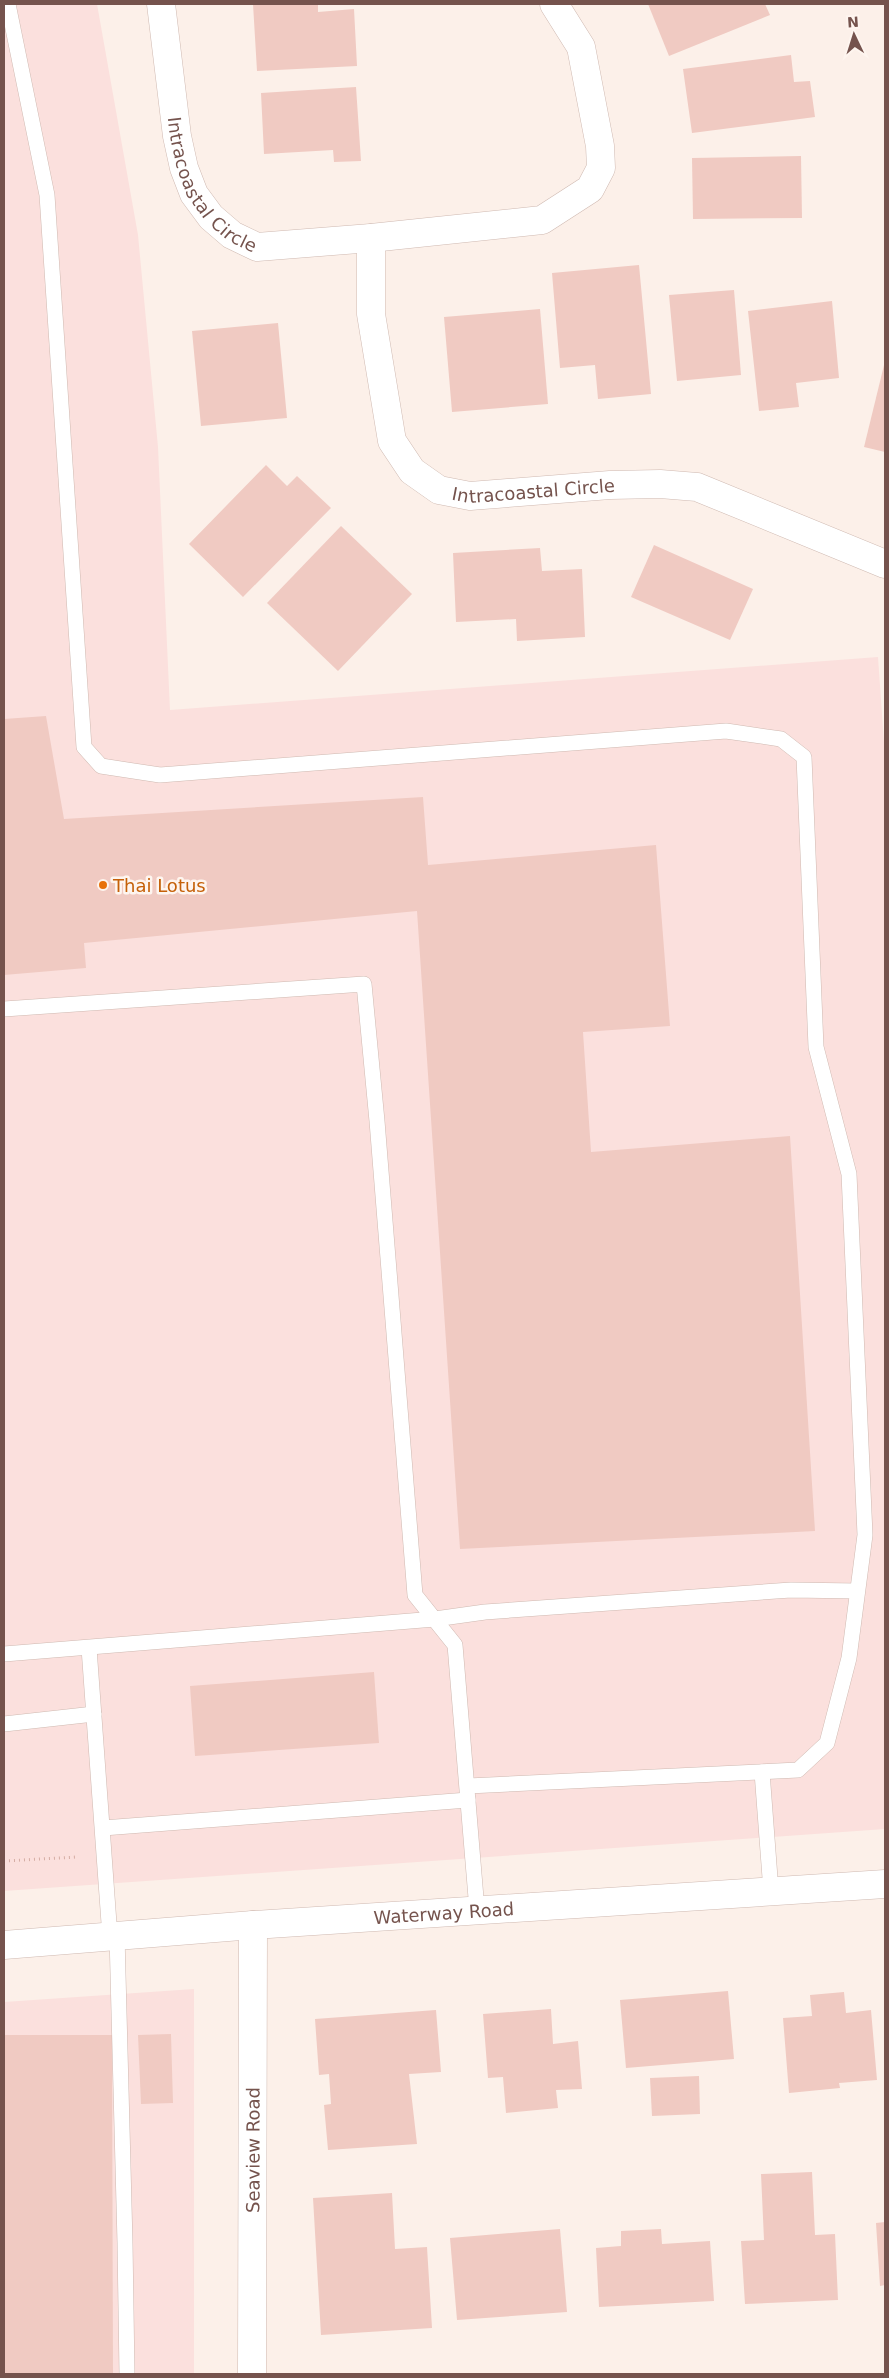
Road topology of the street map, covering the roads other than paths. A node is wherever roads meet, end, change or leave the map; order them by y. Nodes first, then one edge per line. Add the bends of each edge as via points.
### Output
1 (8, 4) edge
2 (161, 4) edge
3 (554, 4) edge
4 (371, 238) junction
5 (885, 564) edge
6 (4, 1009) edge
7 (857, 1592) junction
8 (435, 1619) junction
9 (89, 1648) junction
10 (4, 1654) edge
11 (4, 1713) edge
12 (94, 1714) junction
13 (25, 1722) junction
14 (4, 1724) edge
15 (762, 1772) junction
16 (468, 1793) junction
17 (103, 1828) junction
18 (885, 1884) edge
19 (771, 1891) junction
20 (477, 1910) junction
21 (253, 1925) junction
22 (113, 1936) junction
23 (4, 1944) edge
24 (126, 2374) edge
25 (252, 2374) edge

1 - 7 lane via 47,195 84,747 101,766 160,775 726,731 781,739 804,758 816,1047 849,1174 865,1535
2 - 4 street, Intracoastal Circle via 184,168 194,194 211,217 232,235 257,247
3 - 4 street, Intracoastal Circle via 581,47 600,146 601,168 590,189 542,220
4 - 5 street, Intracoastal Circle via 371,314 392,441 412,471 438,490 470,496 610,485 697,487
6 - 8 lane via 364,984 415,1595
7 - 8 lane via 791,1590 485,1612
7 - 15 lane via 848,1658 827,1743 798,1770
8 - 9 lane
8 - 16 lane via 455,1645
9 - 10 lane
9 - 12 lane
11 - 13 lane
12 - 13 lane
12 - 17 lane
13 - 14 lane
15 - 16 lane
15 - 19 lane
16 - 17 lane
16 - 20 lane
17 - 22 lane
18 - 19 street, Waterway Road
19 - 20 street, Waterway Road
20 - 21 street, Waterway Road
21 - 22 street, Waterway Road
21 - 25 street, Seaview Road
22 - 23 street, Waterway Road
22 - 24 lane via 125,2243

